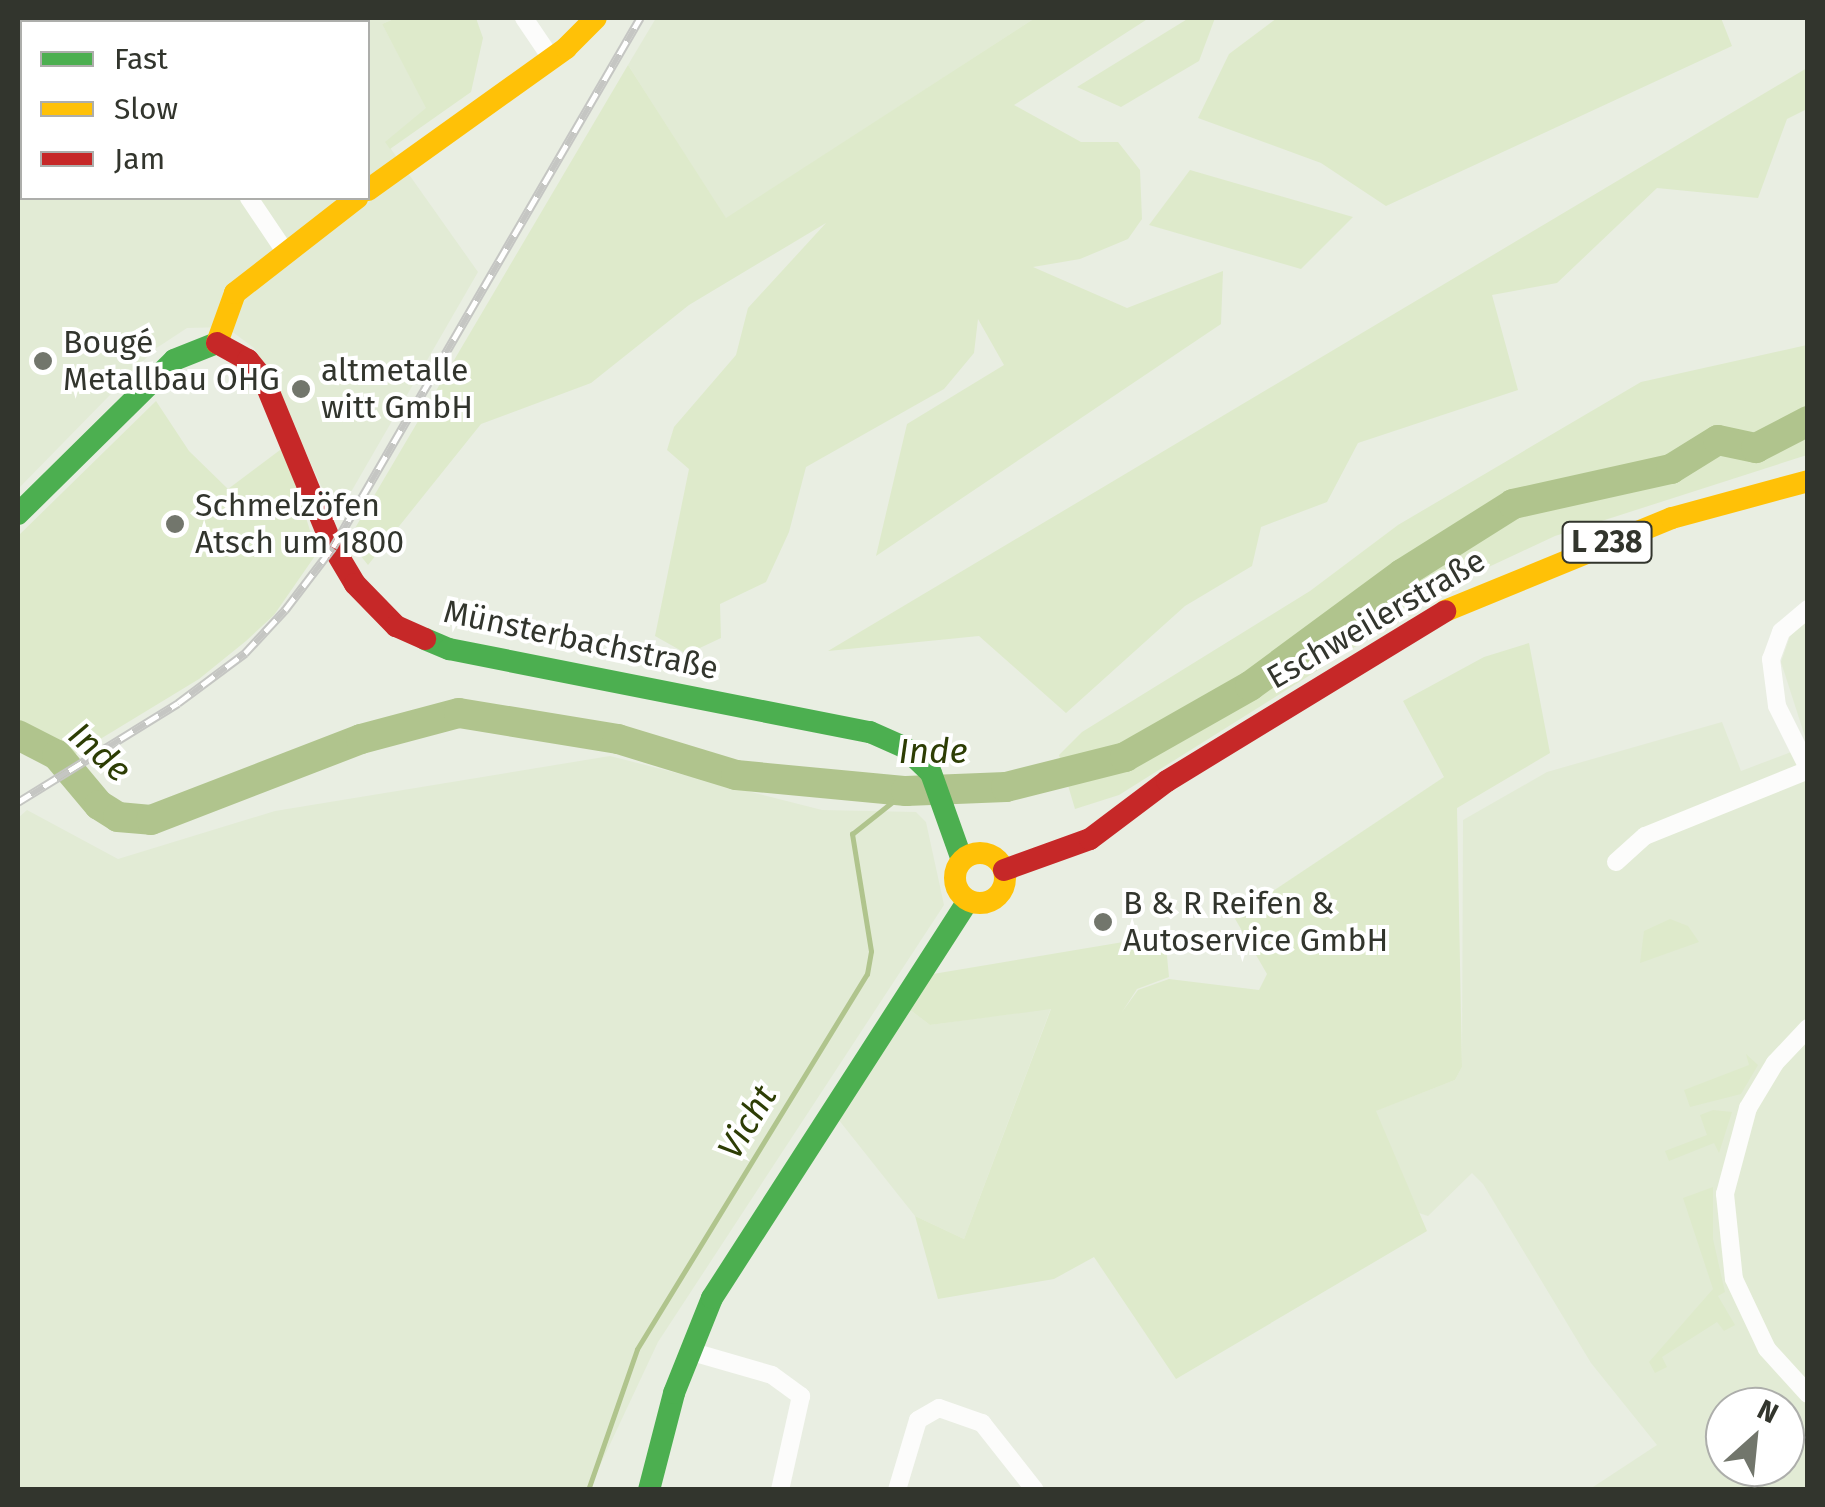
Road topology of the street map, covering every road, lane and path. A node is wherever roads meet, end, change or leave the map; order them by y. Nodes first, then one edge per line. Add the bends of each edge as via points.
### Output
1 (524, 18) edge
2 (596, 18) edge
3 (551, 58) junction
4 (370, 189) edge
5 (250, 200) edge
6 (354, 200) edge
7 (284, 250) junction
8 (217, 343) junction
9 (1808, 481) edge
10 (18, 514) edge
11 (1808, 609) edge
12 (1808, 768) edge
13 (962, 860) junction
14 (1616, 862) dead end
15 (1004, 870) junction
16 (968, 900) junction
17 (1808, 1028) edge
18 (689, 1351) junction
19 (1808, 1394) edge
20 (649, 1490) edge
21 (780, 1490) edge
22 (897, 1490) edge
23 (1035, 1490) edge

1 - 3 street
2 - 3 main road
3 - 4 main road
5 - 7 street
6 - 7 main road
7 - 8 main road via 235,293
8 - 10 main road via 174,360
8 - 13 main road, Münsterbachstraße via 248,360 264,380 332,547 355,584 396,626 449,649 870,732 904,748 931,774
9 - 15 main road, Eschweilerstraße / L 238 via 1672,518 1459,602 1167,781 1090,839
11 - 12 street via 1781,632 1771,659 1776,706
12 - 14 street via 1645,836
13 - 15 main road via 988,854
13 - 16 main road via 954,883
15 - 16 main road, L 238 via 1004,888 995,899
16 - 18 main road, L 238 via 734,1258
17 - 19 street via 1775,1063 1748,1108 1725,1194 1734,1279 1767,1349
18 - 20 main road, L 238
18 - 21 street via 772,1375 801,1396
22 - 23 street via 918,1420 939,1408 982,1423

